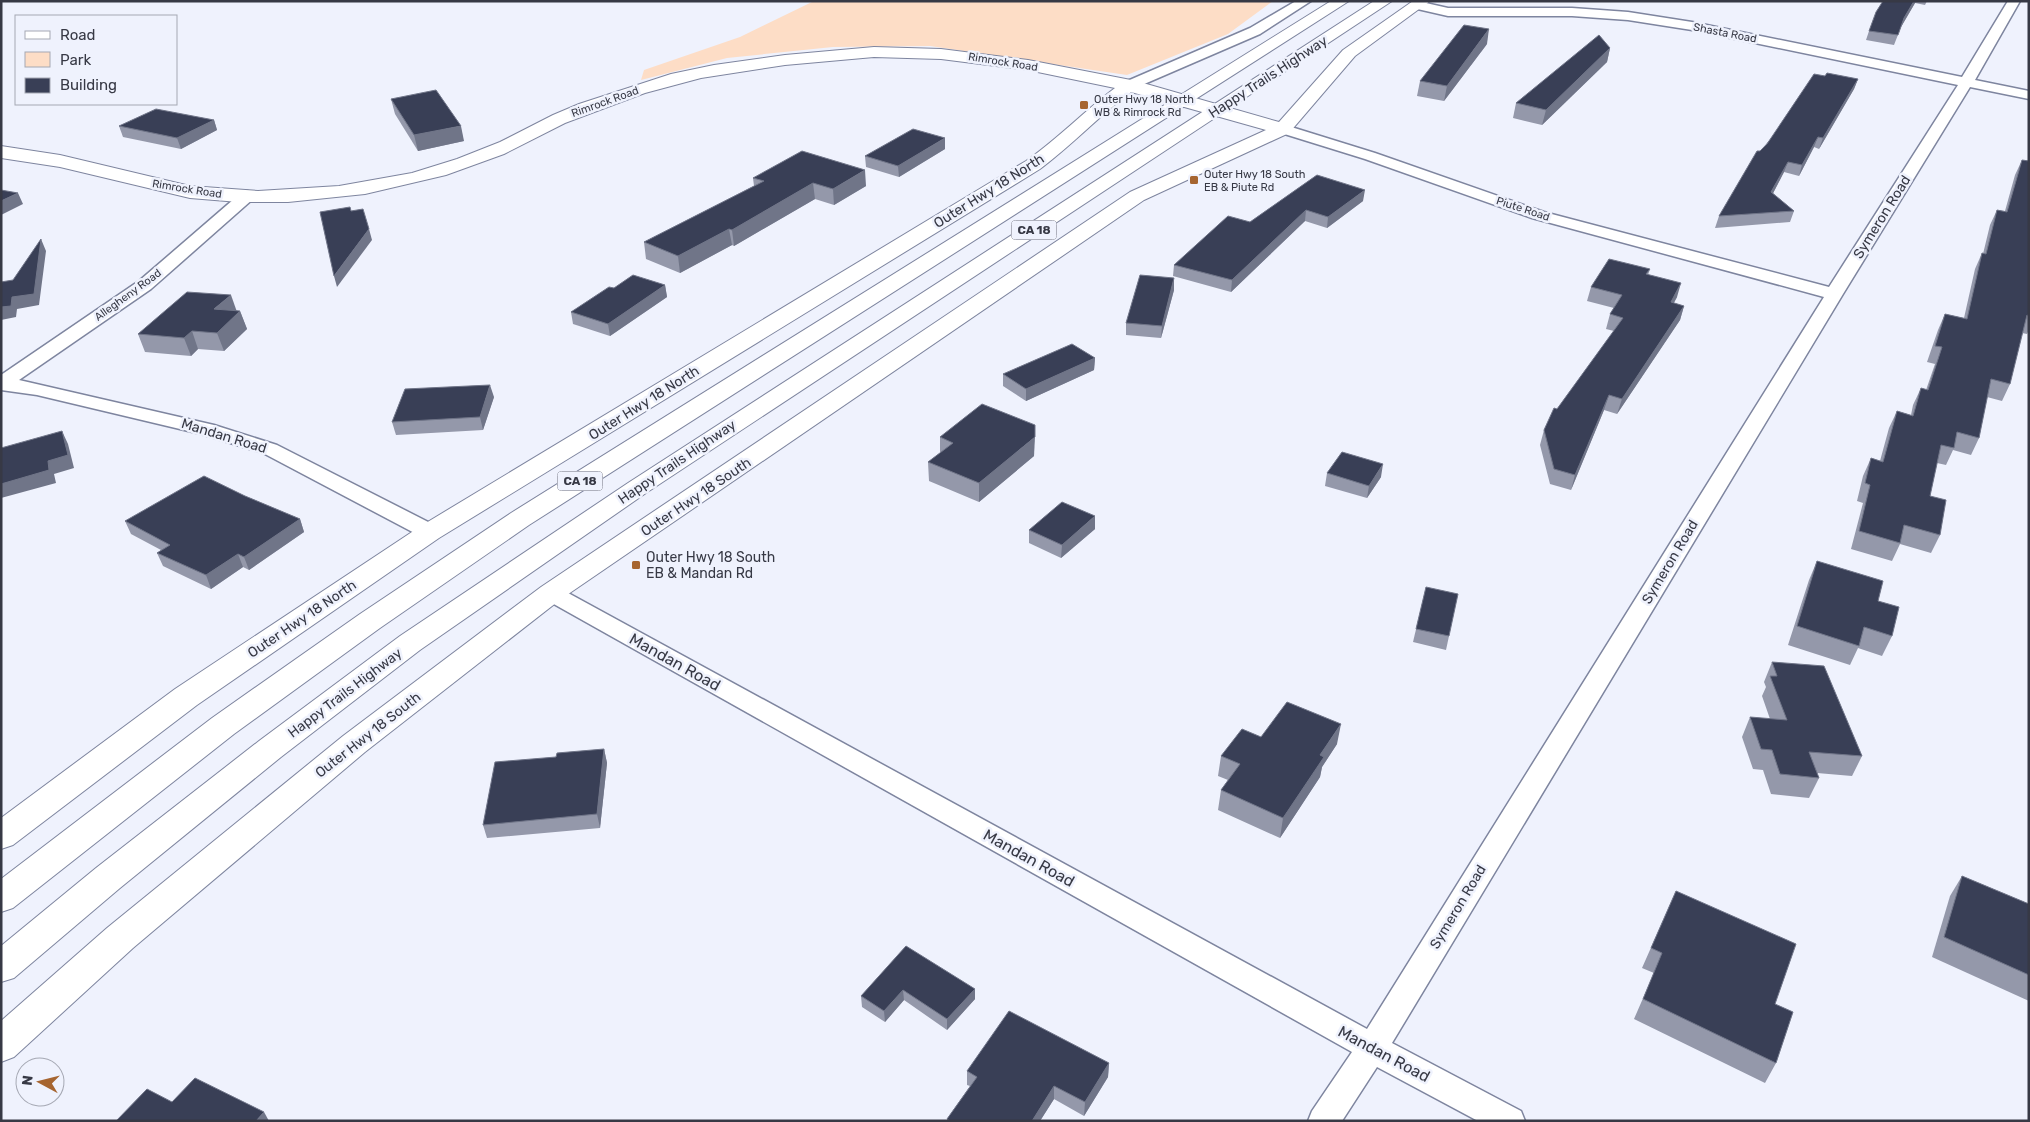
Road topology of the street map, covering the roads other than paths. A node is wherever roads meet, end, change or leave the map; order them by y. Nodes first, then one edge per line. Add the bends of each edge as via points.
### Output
1 (1305, 1) edge
2 (1342, 1) edge
3 (1385, 1) edge
4 (2014, 1) edge
5 (1420, 3) edge
6 (1966, 83) junction
7 (1130, 86) junction
8 (2029, 95) edge
9 (1184, 101) junction
10 (1217, 110) junction
11 (1283, 129) junction
12 (1, 152) edge
13 (247, 196) junction
14 (1834, 294) junction
15 (2, 384) edge
16 (430, 532) junction
17 (551, 593) junction
18 (1, 836) edge
19 (1, 898) edge
20 (1, 967) edge
21 (1, 1045) edge
22 (1372, 1048) junction
23 (1324, 1121) edge
24 (1509, 1121) edge

1 - 7 street, Outer Hwy 18 North via 1254,31
2 - 9 street, Happy Trails Highway / CA 18
3 - 10 street, Happy Trails Highway / CA 18
4 - 6 street, Symeron Road
5 - 6 street, Shasta Road via 1448,12 1572,12 1628,16 1692,26
5 - 11 street, Outer Hwy 18 South via 1349,54
6 - 8 street, Shasta Road
6 - 14 street, Symeron Road
7 - 9 street, Rimrock Road
7 - 13 street, Rimrock Road via 991,59 940,53 888,52 782,60 659,83 589,107 490,154 384,185 289,196
7 - 16 street, Outer Hwy 18 North via 1095,111 1033,166
9 - 10 street, Rimrock Road
9 - 19 street, Happy Trails Highway / CA 18 via 512,524 223,726
10 - 11 street, Piute Road
10 - 20 street, Happy Trails Highway / CA 18 via 653,477 410,643 131,859
11 - 14 street, Piute Road via 1538,215
11 - 17 street, Outer Hwy 18 South via 1137,196
12 - 13 street, Rimrock Road via 60,161 176,189
13 - 15 street, Allegheny Road via 145,286
14 - 22 street, Symeron Road
15 - 16 street, Mandan Road via 207,428 270,449
16 - 18 street, Outer Hwy 18 North via 186,697
17 - 21 street, Outer Hwy 18 South via 354,744 120,938
17 - 22 street, Mandan Road
22 - 23 street, Symeron Road
22 - 24 street, Mandan Road

